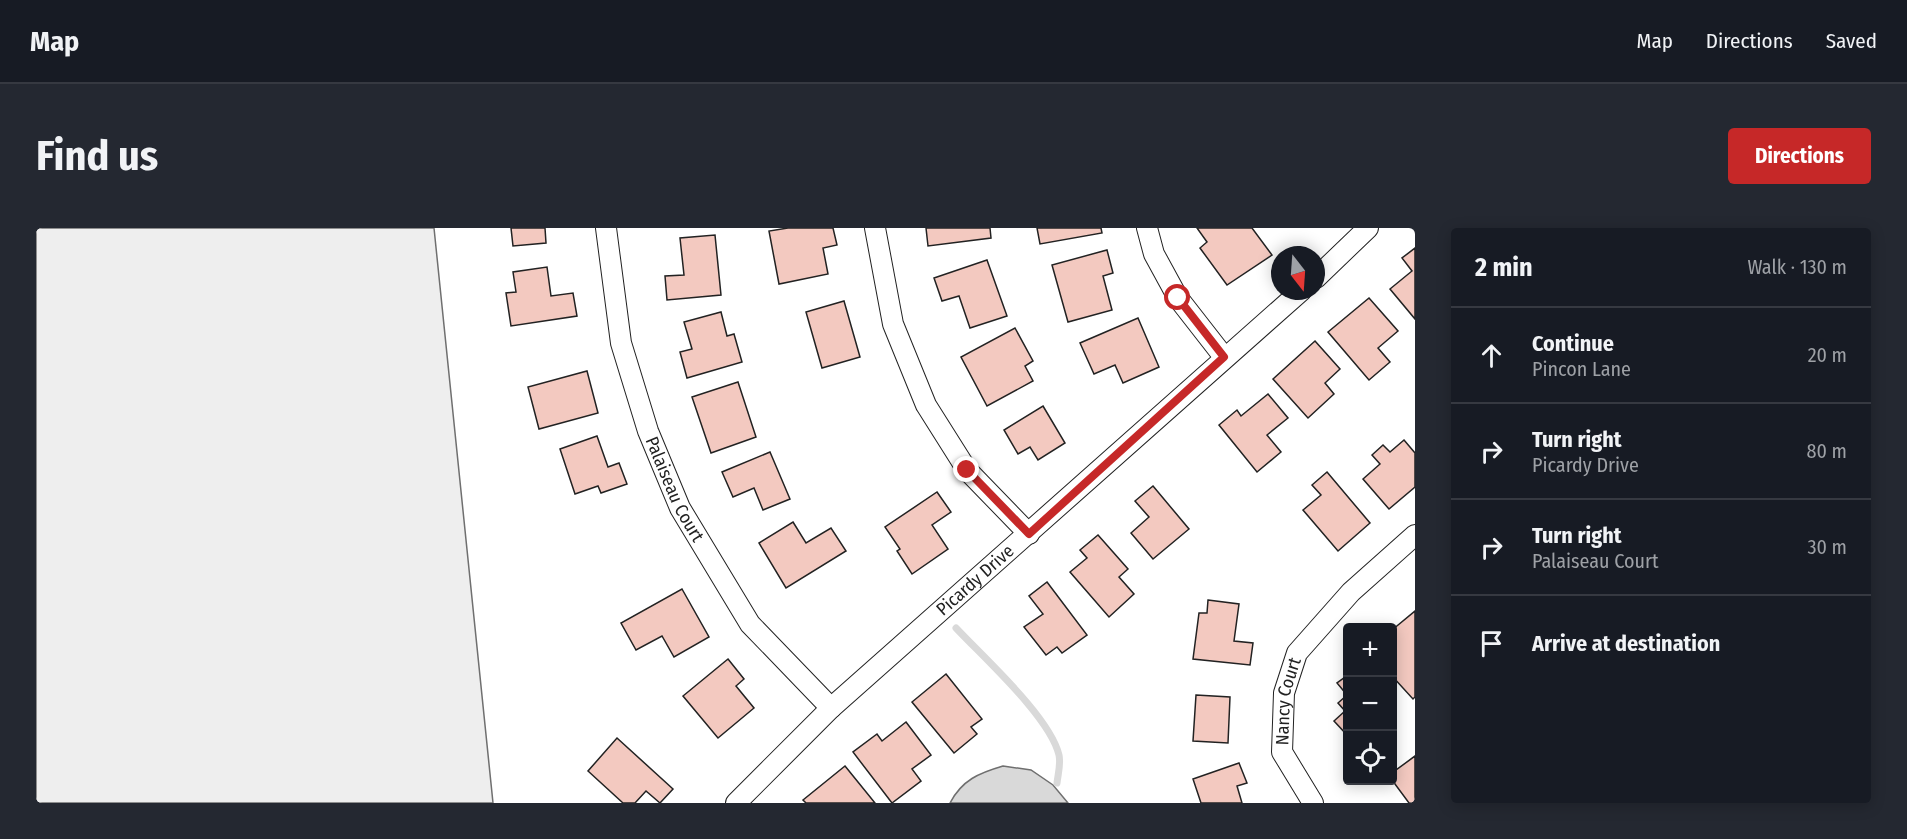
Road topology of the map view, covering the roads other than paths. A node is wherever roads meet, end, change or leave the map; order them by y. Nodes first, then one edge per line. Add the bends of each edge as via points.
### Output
1 (606, 228) edge
2 (875, 228) edge
3 (1147, 228) edge
4 (1368, 228) edge
5 (1325, 269) edge
6 (1290, 300) edge
7 (1224, 357) junction
8 (1029, 534) junction
9 (1415, 535) edge
10 (831, 708) junction
11 (736, 803) edge
12 (1313, 803) edge

1 - 10 street, Palaiseau Court via 621,343 648,431 680,508 750,624
2 - 8 street via 893,324 926,405 967,470
3 - 7 street via 1154,254 1178,298
4 - 5 street
6 - 7 street, Picardy Drive
7 - 8 street, Picardy Drive
8 - 10 street, Picardy Drive
9 - 12 street, Nancy Court via 1351,592 1297,653 1284,693 1282,752
10 - 11 street, Picardy Drive

